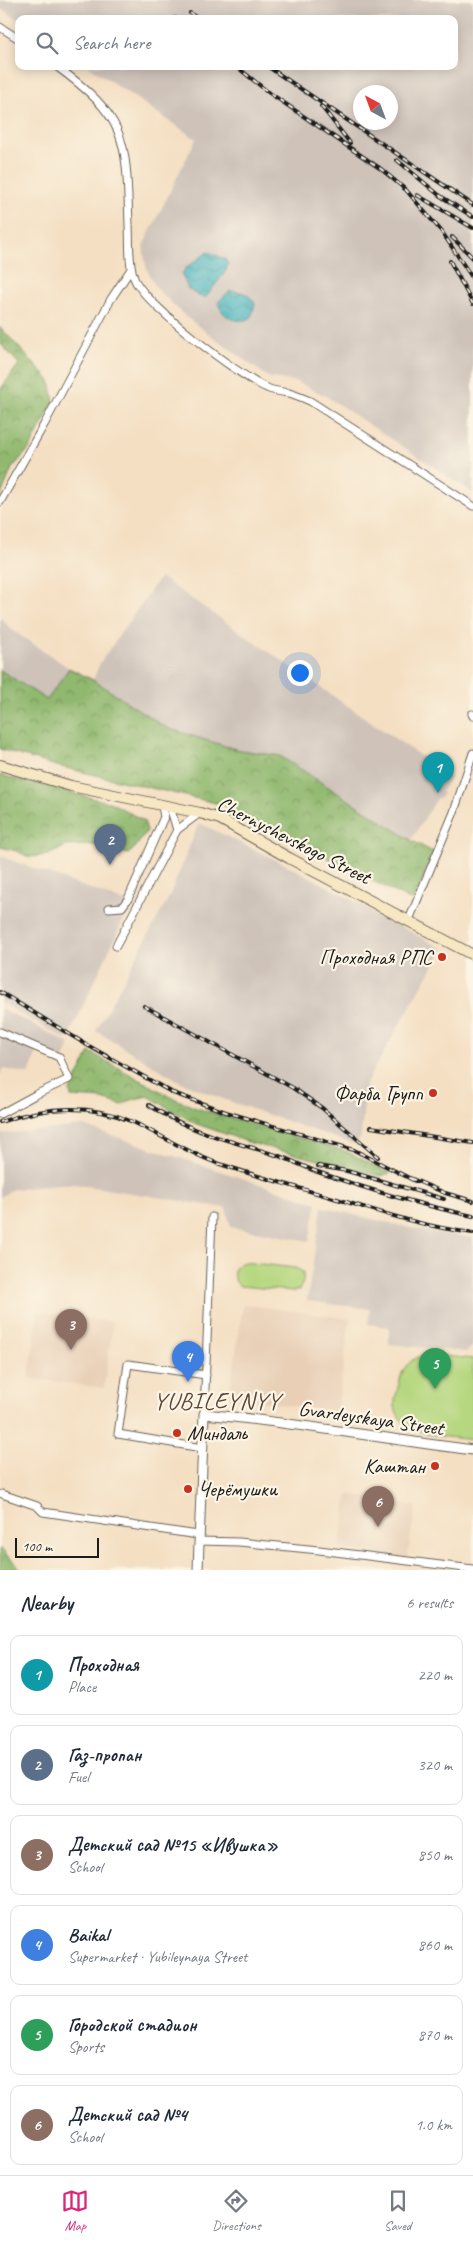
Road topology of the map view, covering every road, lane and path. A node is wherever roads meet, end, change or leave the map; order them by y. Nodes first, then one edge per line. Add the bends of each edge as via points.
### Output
1 (0, 27) edge
2 (15, 37) edge
3 (61, 70) edge
4 (131, 269) junction
5 (0, 502) edge
6 (473, 506) edge
7 (473, 753) edge
8 (0, 766) edge
9 (166, 806) junction
10 (200, 813) junction
11 (177, 830) junction
12 (109, 908) dead end
13 (409, 920) junction
14 (116, 946) dead end
15 (473, 955) edge
16 (0, 1032) edge
17 (0, 1114) edge
18 (212, 1217) dead end
19 (206, 1375) junction
20 (204, 1414) junction
21 (202, 1448) junction
22 (473, 1450) edge
23 (2, 1494) dead end
24 (199, 1538) junction
25 (473, 1568) edge
26 (198, 1570) edge

1 - 2 street
3 - 4 street via 94,96 117,125 127,171
4 - 5 street via 111,299
4 - 6 street via 140,290 171,320 253,382 310,401
7 - 13 street via 454,812
8 - 9 main road, Chernyshevskogo Street via 71,786
9 - 10 main road, Chernyshevskogo Street
9 - 11 street
9 - 12 street via 128,898 122,906
10 - 11 street
10 - 13 main road, Chernyshevskogo Street via 220,819
11 - 14 street
13 - 15 main road, Chernyshevskogo Street
16 - 17 street via 59,1057 69,1079
18 - 19 street
19 - 20 street
19 - 21 street via 128,1364 118,1434
20 - 21 street
20 - 22 street, Gvardeyskaya Street
21 - 24 street
23 - 24 street via 37,1506 43,1512
24 - 25 street
24 - 26 street

